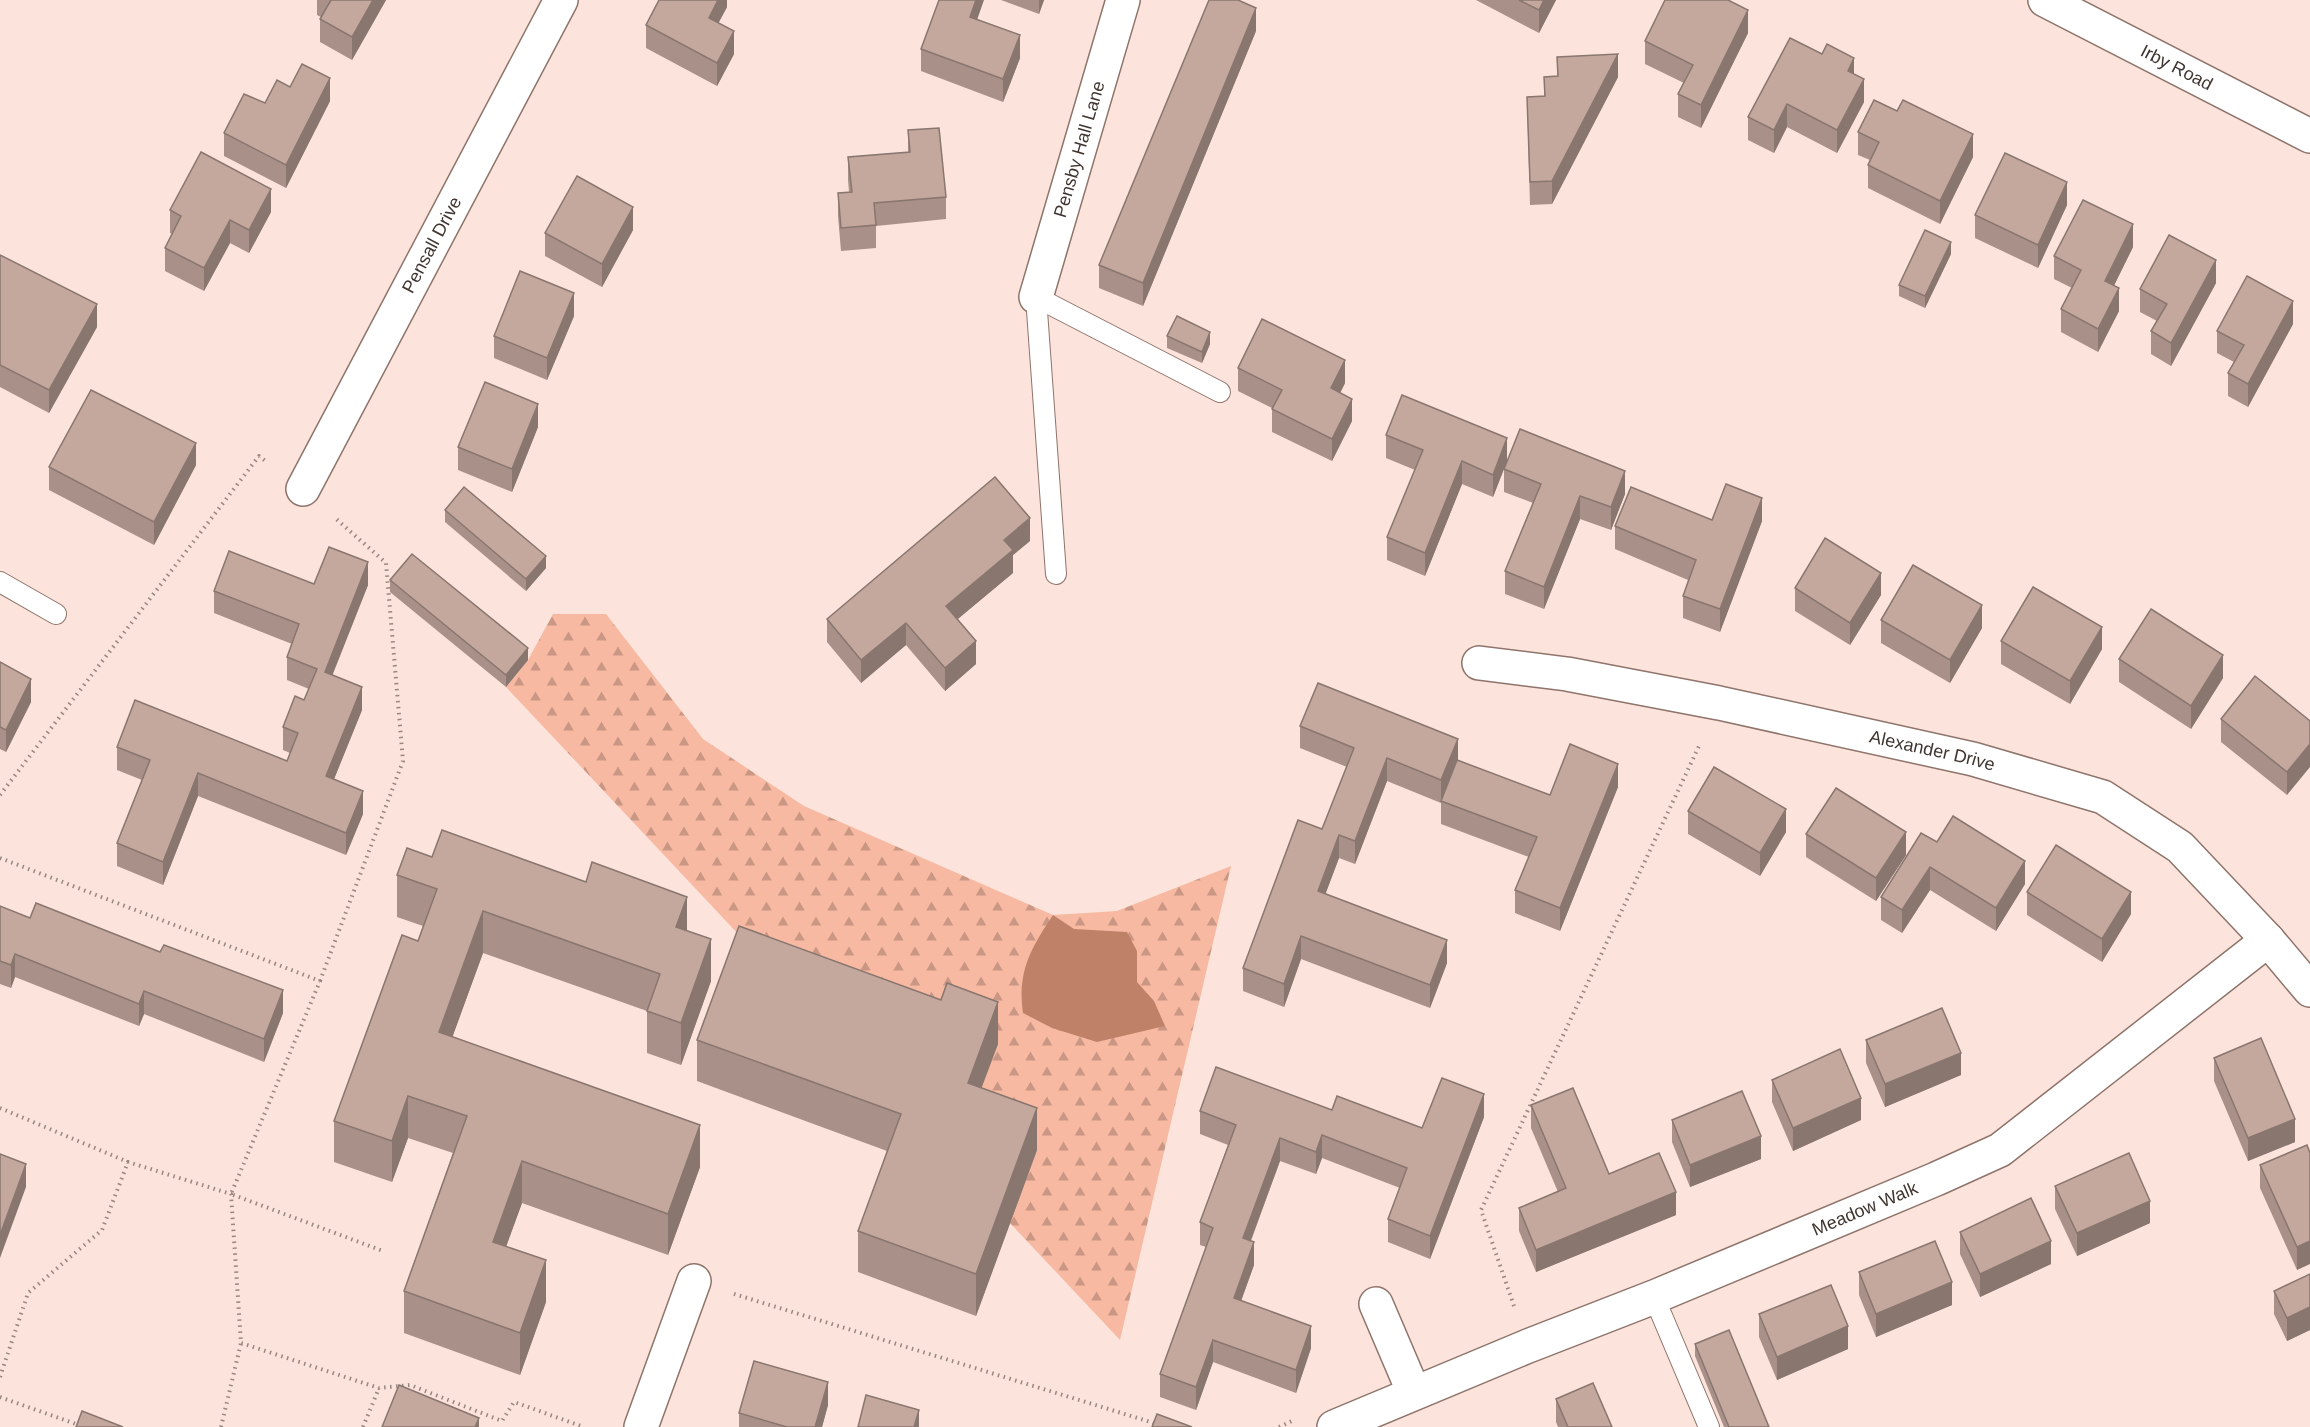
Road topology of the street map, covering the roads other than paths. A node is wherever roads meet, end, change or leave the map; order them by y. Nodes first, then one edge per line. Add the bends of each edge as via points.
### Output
1 (561, 0) edge
2 (1123, 0) edge
3 (2044, 0) edge
4 (2310, 136) edge
5 (1036, 297) junction
6 (1220, 392) dead end
7 (303, 489) road end
8 (1056, 574) dead end
9 (0, 582) edge
10 (56, 614) dead end
11 (1479, 663) dead end
12 (2268, 940) junction
13 (2310, 990) edge
14 (694, 1281) road end
15 (1654, 1297) junction
16 (1376, 1304) dead end
17 (1414, 1394) junction
18 (641, 1427) edge
19 (1334, 1427) edge
20 (1709, 1427) edge

1 - 7 street, Pensall Drive
2 - 5 street, Pensby Hall Lane
3 - 4 street, Irby Road
5 - 6 lane
5 - 8 lane
9 - 10 lane
11 - 12 street, Alexander Drive via 1567,674 1719,703 1973,759 2103,797 2180,847
12 - 13 street, Alexander Drive
12 - 15 street, Meadow Walk via 2000,1150
14 - 18 street
15 - 17 street, Meadow Walk
15 - 20 lane
16 - 17 street
17 - 19 street, Meadow Walk

